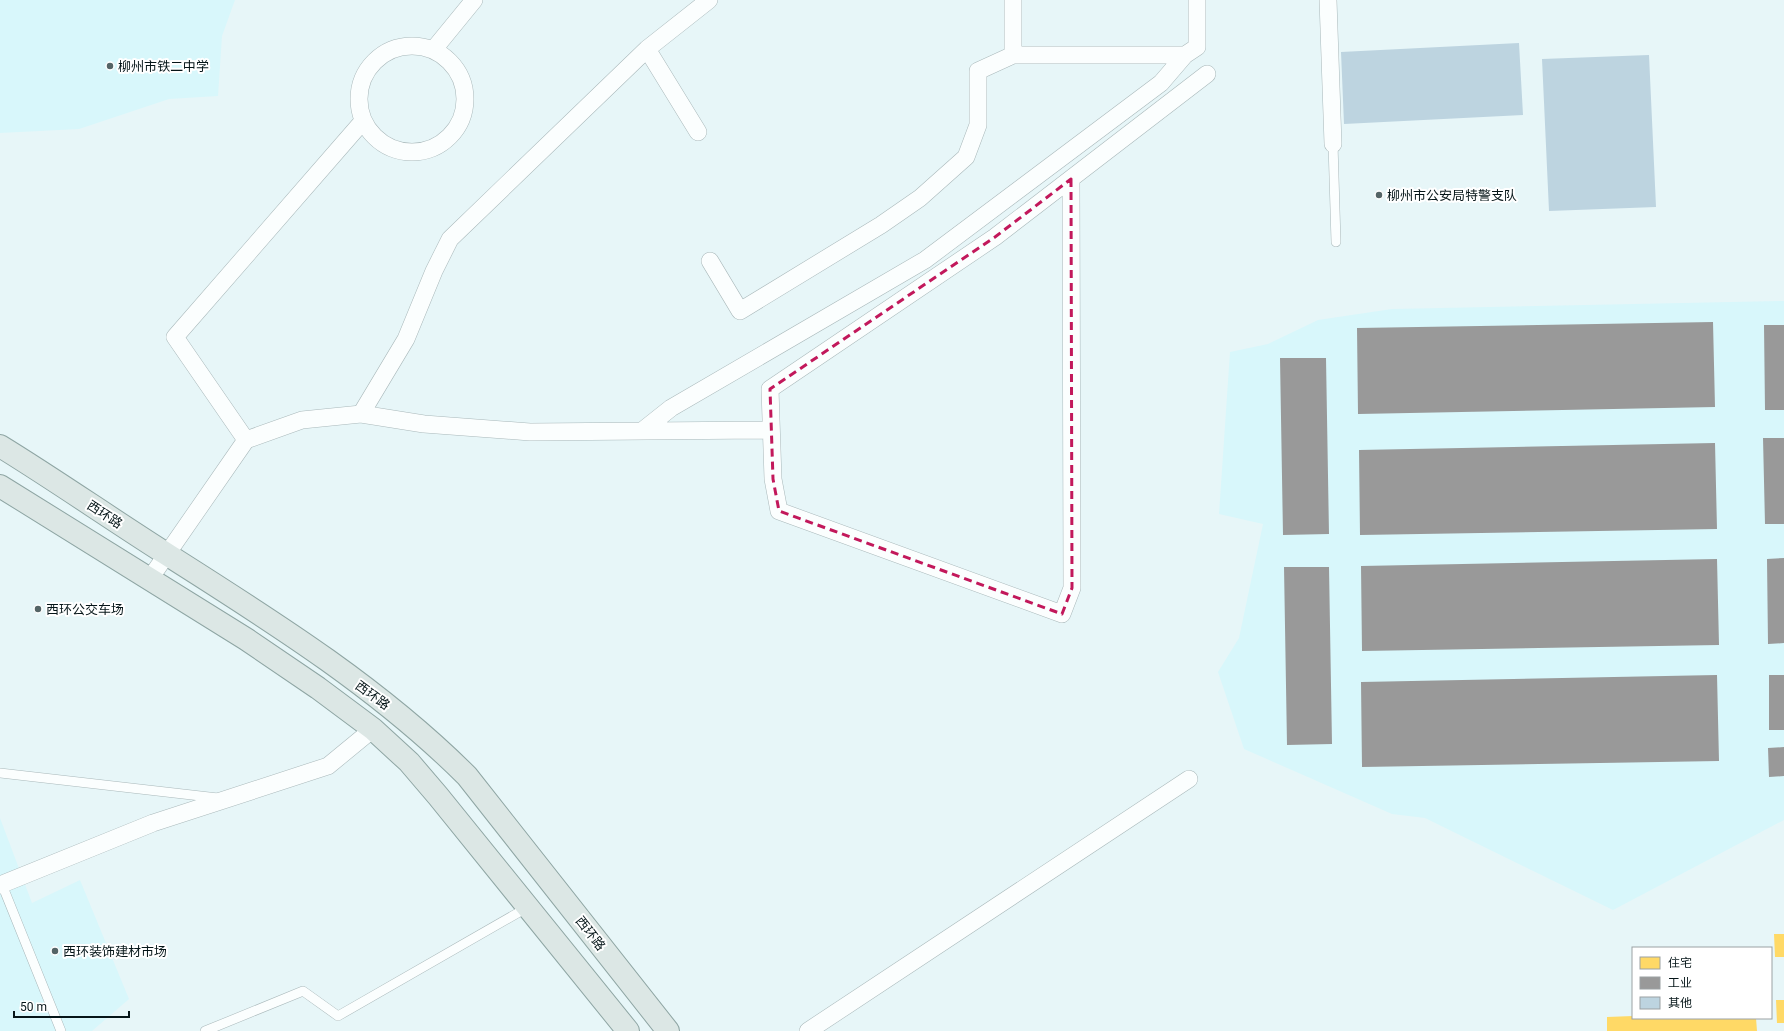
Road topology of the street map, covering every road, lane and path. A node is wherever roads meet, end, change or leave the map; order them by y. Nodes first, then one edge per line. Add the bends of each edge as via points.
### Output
1 (474, 0) edge
2 (709, 0) edge
3 (1013, 0) edge
4 (1197, 0) edge
5 (1328, 0) edge
6 (434, 49) junction
7 (647, 49) junction
8 (1013, 55) junction
9 (1185, 56) junction
10 (1207, 74) dead end
11 (363, 121) junction
12 (698, 132) dead end
13 (1333, 144) joint
14 (1071, 179) junction
15 (1336, 242) dead end
16 (710, 261) dead end
17 (361, 414) junction
18 (771, 430) junction
19 (642, 431) junction
20 (246, 440) junction
21 (0, 446) edge
22 (0, 486) edge
23 (167, 554) junction
24 (149, 580) junction
25 (373, 729) junction
26 (0, 773) edge
27 (1189, 779) dead end
28 (229, 799) junction
29 (1, 883) edge
30 (528, 907) junction
31 (61, 1031) edge
32 (205, 1031) edge
33 (628, 1031) edge
34 (668, 1031) edge
35 (808, 1031) edge

1 - 6 street
2 - 7 street
3 - 8 street
4 - 9 street via 1197,47
5 - 13 street
6 - 11 street via 416,45 397,47 380,55 368,68 360,85 358,103
6 - 11 street via 449,59 460,73 465,89 466,106 461,122 451,136 438,146 427,150 405,152 389,147 374,136
7 - 12 street
7 - 17 street via 450,240 434,271 406,339
8 - 9 street
8 - 16 street via 978,71 978,125 966,157 920,198 881,225 740,311
9 - 19 street via 1161,83 925,260 670,408
10 - 14 street
11 - 20 street via 175,337
13 - 15 lane
14 - 18 street via 994,237 770,390
14 - 18 street via 1072,588 1062,614 779,511
17 - 19 street via 424,424 530,432
17 - 20 street via 302,420
18 - 19 street
20 - 23 street
21 - 23 main road, 西环路
22 - 24 main road, 西环路
23 - 24 street
23 - 34 main road, 西环路 via 265,615 434,743 467,776
24 - 25 main road, 西环路 via 246,639
25 - 28 street via 328,766
25 - 30 main road, 西环路 via 409,762
26 - 28 lane
27 - 35 street
28 - 29 street via 153,823
29 - 31 lane
30 - 32 lane via 338,1016 303,991
30 - 33 main road, 西环路

